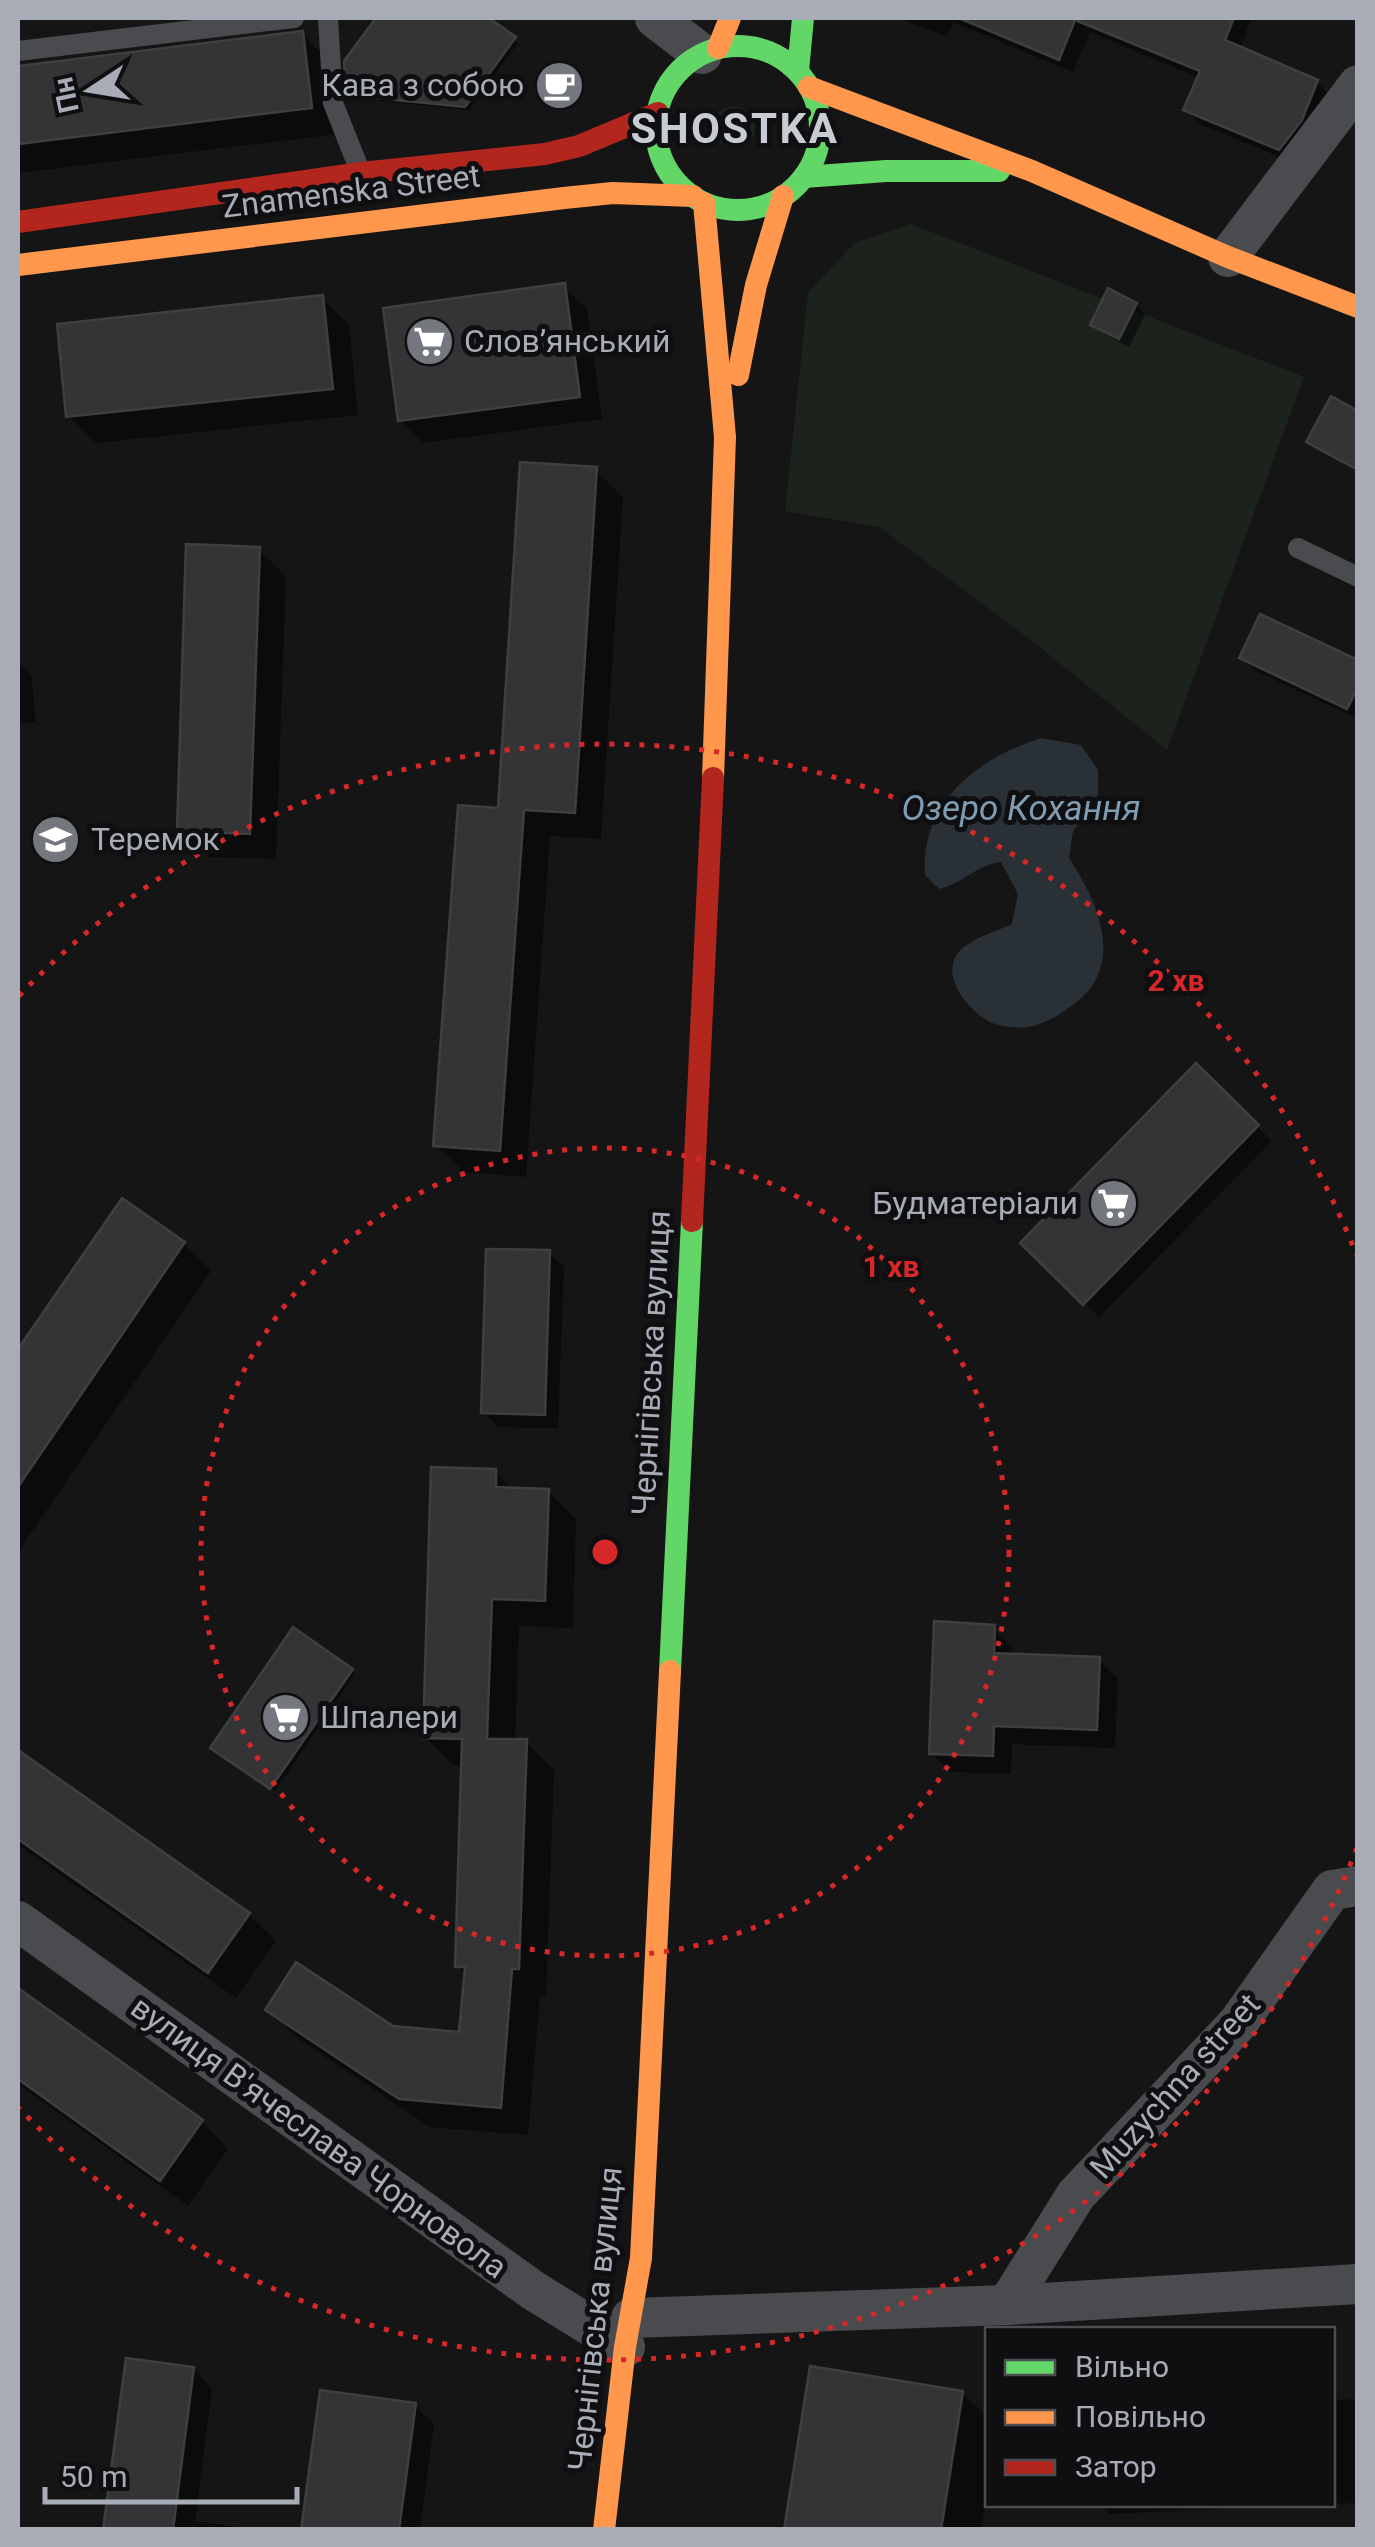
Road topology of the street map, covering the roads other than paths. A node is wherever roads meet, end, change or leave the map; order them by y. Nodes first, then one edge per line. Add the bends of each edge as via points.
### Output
1 (294, 18) edge
2 (328, 18) edge
3 (654, 18) edge
4 (730, 18) edge
5 (803, 18) edge
6 (18, 51) edge
7 (710, 51) junction
8 (803, 79) junction
9 (1358, 85) edge
10 (658, 113) junction
11 (1032, 171) junction
12 (361, 173) junction
13 (804, 177) junction
14 (783, 196) junction
15 (698, 199) junction
16 (18, 222) edge
17 (1228, 256) junction
18 (18, 265) edge
19 (1358, 307) edge
20 (725, 436) junction
21 (1298, 548) dead end
22 (1358, 577) edge
23 (1358, 1886) edge
24 (18, 1921) edge
25 (1358, 2284) edge
26 (1007, 2305) junction
27 (628, 2332) junction
28 (604, 2530) edge

1 - 6 lane
2 - 12 lane via 333,103
3 - 7 street
4 - 7 main road
5 - 8 main road
7 - 8 main road via 752,47 784,60
7 - 10 main road via 673,78
8 - 11 main road
8 - 13 main road via 818,109 820,132
9 - 17 street
10 - 12 main road, Znamenska Street via 544,154
10 - 15 main road via 662,160
11 - 13 main road
11 - 17 main road
12 - 16 main road, Znamenska Street
13 - 14 main road
14 - 15 main road via 744,210
14 - 20 main road, Чернігівська вулиця via 756,286
15 - 18 main road, Znamenska Street via 612,192
15 - 20 main road, Чернігівська вулиця
17 - 19 main road
20 - 27 main road, Чернігівська вулиця via 642,2238
21 - 22 lane
23 - 26 street, Muzychna street via 1332,1890 1238,2023 1076,2195
24 - 27 street, вулиця В'ячеслава Чорновола via 534,2291
25 - 26 street
26 - 27 street
27 - 28 main road, Чернігівська вулиця

